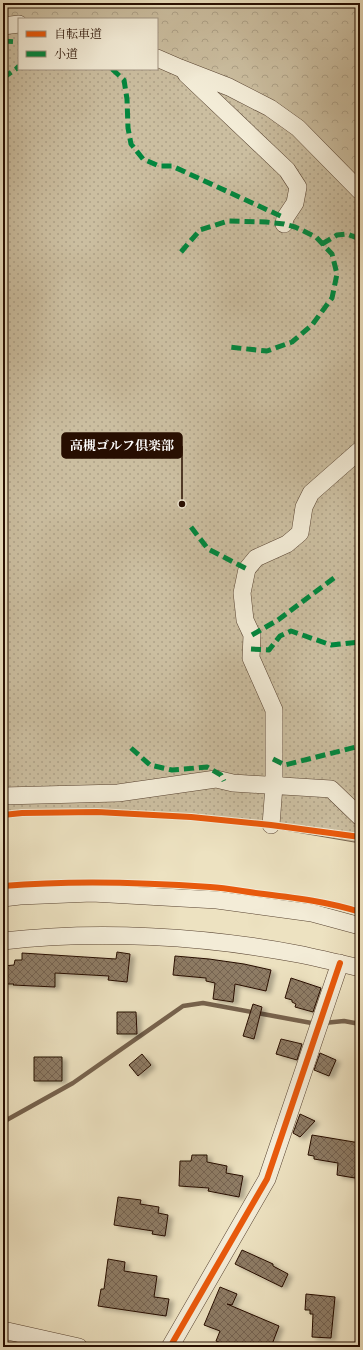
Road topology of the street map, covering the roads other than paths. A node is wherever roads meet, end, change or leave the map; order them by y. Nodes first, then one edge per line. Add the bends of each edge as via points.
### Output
1 (158, 58) edge
2 (180, 68) junction
3 (360, 191) edge
4 (284, 224) dead end
5 (360, 450) edge
6 (274, 786) junction
7 (3, 796) edge
8 (360, 817) edge
9 (271, 825) dead end
10 (3, 898) edge
11 (360, 926) edge
12 (3, 941) edge
13 (340, 964) junction
14 (360, 968) edge
15 (3, 1330) edge
16 (79, 1347) edge
17 (170, 1347) edge

1 - 2 street
2 - 3 street via 228,87 270,108 298,128
2 - 4 street via 287,170 298,187 295,203
5 - 6 street via 311,493 304,507 300,533 287,544 256,558 247,569 242,594 245,620 252,634 251,658 274,710
6 - 7 street via 232,783 216,779 118,793
6 - 8 street via 331,789
6 - 9 street
10 - 11 street via 92,893 217,900 312,913
12 - 13 street via 33,937 147,937 264,949
13 - 14 street
13 - 17 street via 267,1179
15 - 16 street

